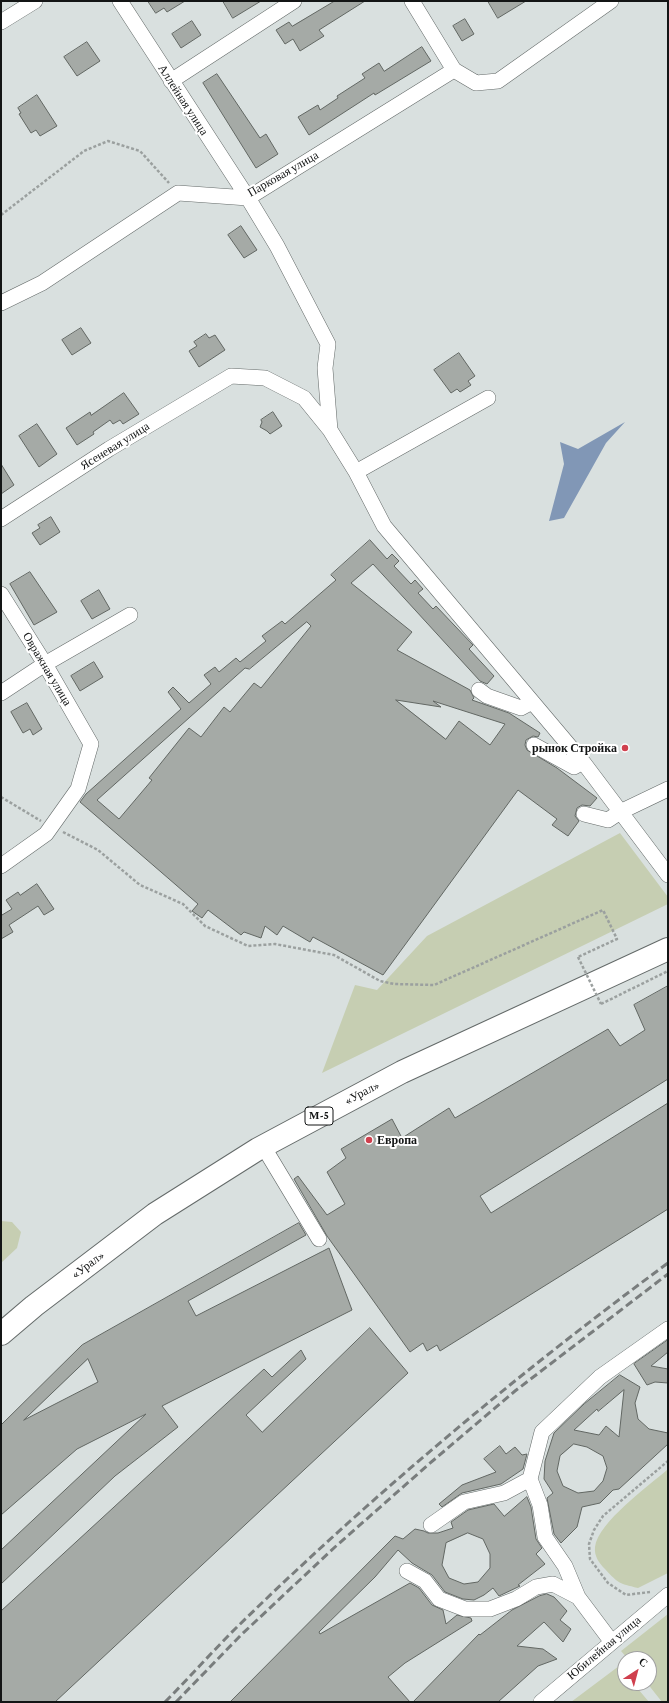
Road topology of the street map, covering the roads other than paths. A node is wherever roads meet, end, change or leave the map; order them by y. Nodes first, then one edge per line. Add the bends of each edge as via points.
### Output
1 (35, 1) edge
2 (120, 1) edge
3 (294, 1) edge
4 (412, 1) edge
5 (611, 1) edge
6 (1, 22) edge
7 (454, 70) junction
8 (171, 81) junction
9 (248, 198) junction
10 (1, 303) edge
11 (488, 398) dead end
12 (330, 430) junction
13 (356, 472) junction
14 (1, 519) edge
15 (1, 594) edge
16 (130, 615) dead end
17 (45, 664) junction
18 (479, 690) dead end
19 (1, 693) edge
20 (532, 702) junction
21 (534, 745) dead end
22 (583, 762) junction
23 (668, 789) edge
24 (620, 812) junction
25 (584, 814) dead end
26 (1, 866) edge
27 (668, 875) edge
28 (668, 949) edge
29 (263, 1146) junction
30 (319, 1238) dead end
31 (668, 1329) edge
32 (1, 1334) edge
33 (530, 1480) junction
34 (431, 1525) dead end
35 (407, 1571) dead end
36 (668, 1595) edge
37 (578, 1597) junction
38 (612, 1641) junction
39 (541, 1702) edge

1 - 6 street
2 - 8 street, Аллейная улица
3 - 8 street
4 - 7 street
5 - 7 street via 498,81 476,83
7 - 9 street, Парковая улица
8 - 9 street, Аллейная улица
9 - 10 street, Парковая улица via 178,193 42,283
9 - 12 street, Аллейная улица via 277,246 328,344 325,368
11 - 13 street
12 - 13 street
12 - 14 street, Ясеневая улица via 304,398 266,378 231,376 109,449
13 - 20 street via 384,526
15 - 17 street, Овражная улица
16 - 17 street
17 - 19 street
17 - 26 street, Овражная улица via 91,744 78,789 52,826 46,834
18 - 20 street via 487,696 521,708
20 - 22 street
21 - 22 street via 574,767
22 - 24 street
23 - 24 street
24 - 25 street via 608,820
24 - 27 street
28 - 29 highway, «Урал» / М-5 via 402,1072
29 - 30 street
29 - 32 highway, «Урал» / М-5 via 155,1214
31 - 33 street via 600,1377 542,1432
33 - 34 street via 504,1493 464,1502
33 - 37 street via 540,1505 545,1537 565,1566
35 - 37 street via 425,1582 439,1599 465,1609 490,1609 516,1600 536,1587 553,1584
36 - 38 street, Юбилейная улица
37 - 38 street
38 - 39 street, Юбилейная улица

